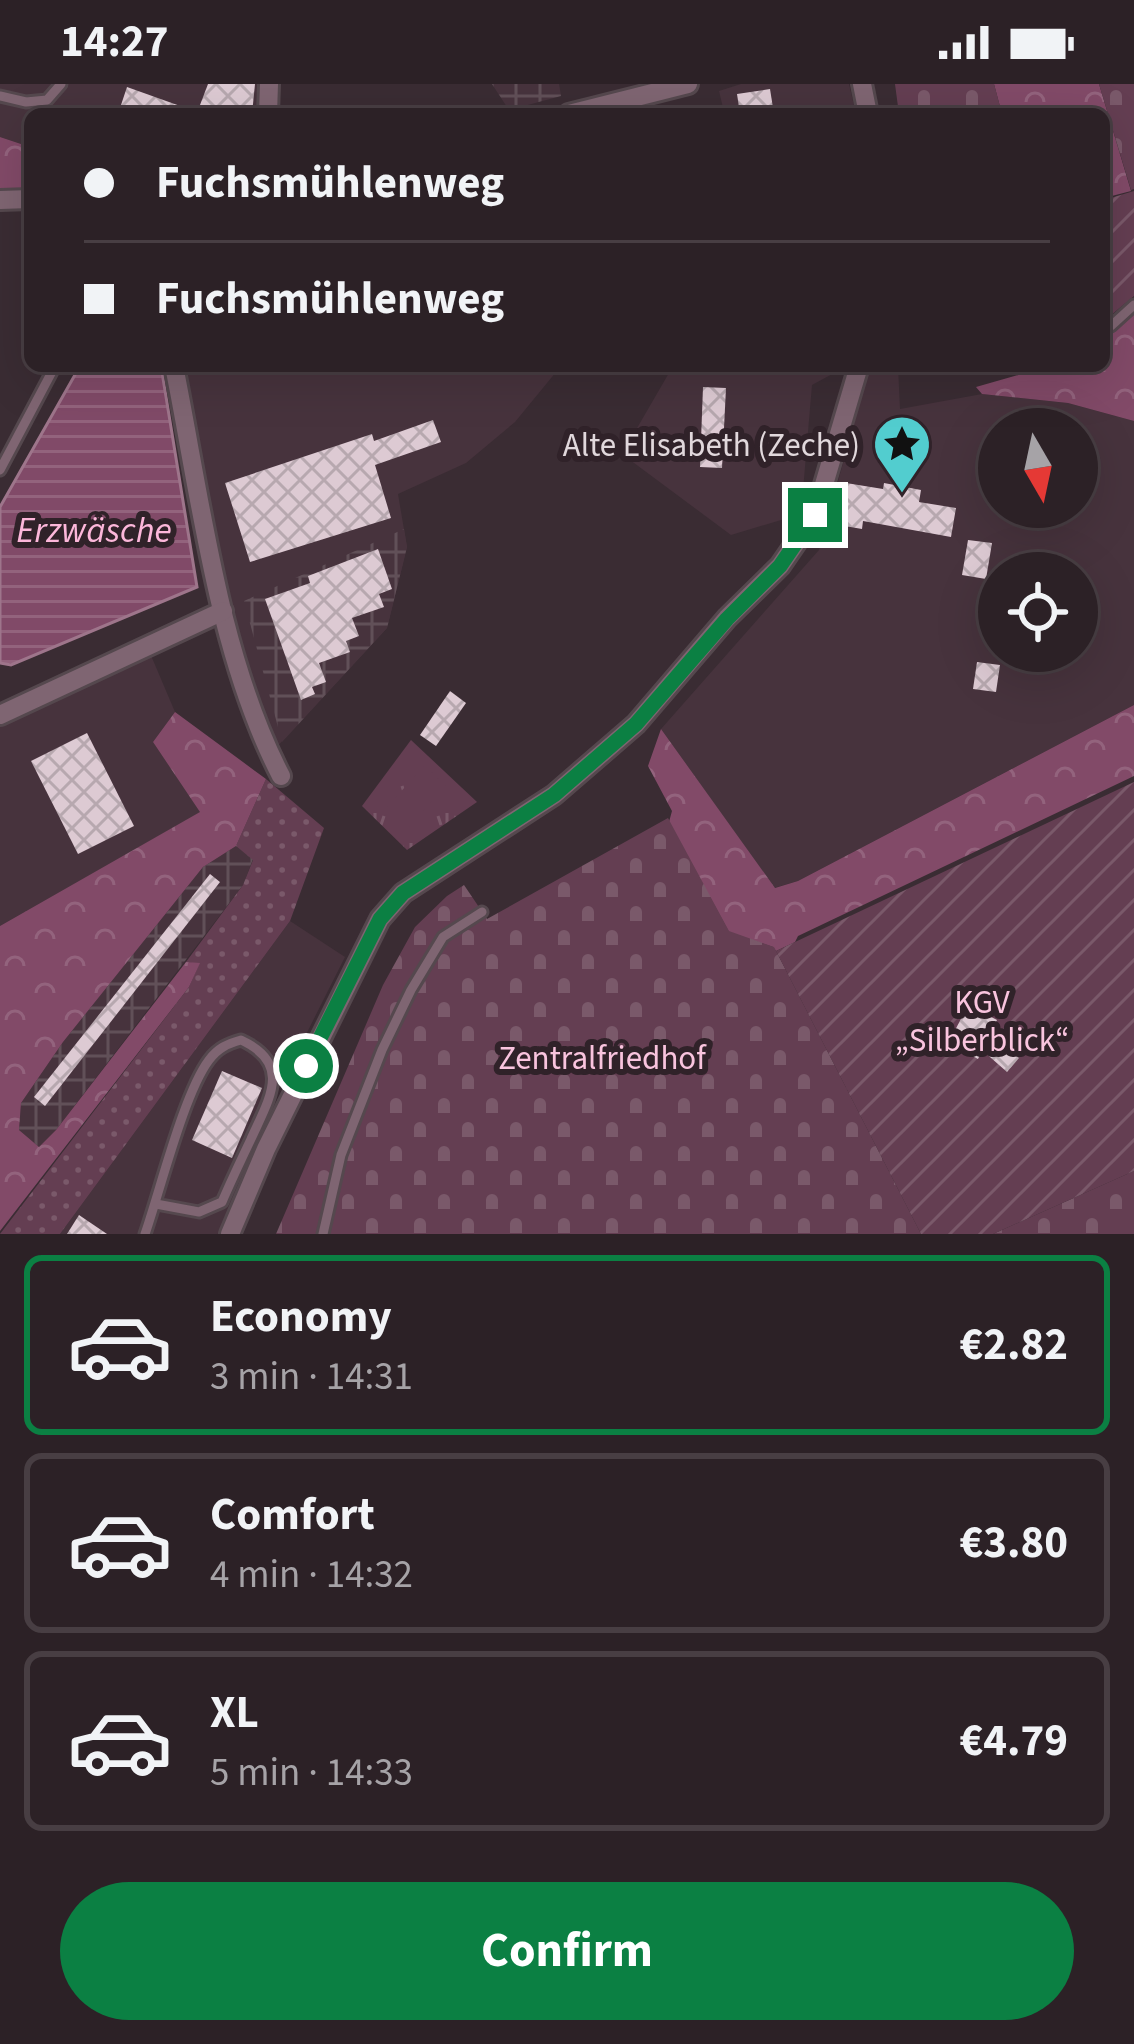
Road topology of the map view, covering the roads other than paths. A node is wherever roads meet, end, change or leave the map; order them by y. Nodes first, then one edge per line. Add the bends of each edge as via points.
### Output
1 (62, 84) edge
2 (688, 84) edge
3 (648, 89) edge
4 (0, 96) edge
5 (588, 108) edge
6 (1134, 304) edge
7 (1111, 326) dead end
8 (53, 372) edge
9 (176, 372) edge
10 (857, 372) edge
11 (0, 470) edge
12 (223, 611) junction
13 (0, 715) edge
14 (281, 776) dead end
15 (482, 912) dead end
16 (155, 1204) junction
17 (145, 1234) edge
18 (230, 1234) edge
19 (323, 1234) edge

1 - 4 lane via 47,100
2 - 3 street
3 - 5 street
6 - 7 lane
8 - 11 lane
9 - 12 street
10 - 18 street via 815,515 780,566 636,724 554,795 403,893 380,919
12 - 13 street
12 - 14 street
15 - 19 lane via 443,937 411,990 340,1155
16 - 16 lane via 207,1063 241,1040 260,1049 274,1089 222,1202 199,1212
16 - 17 lane

